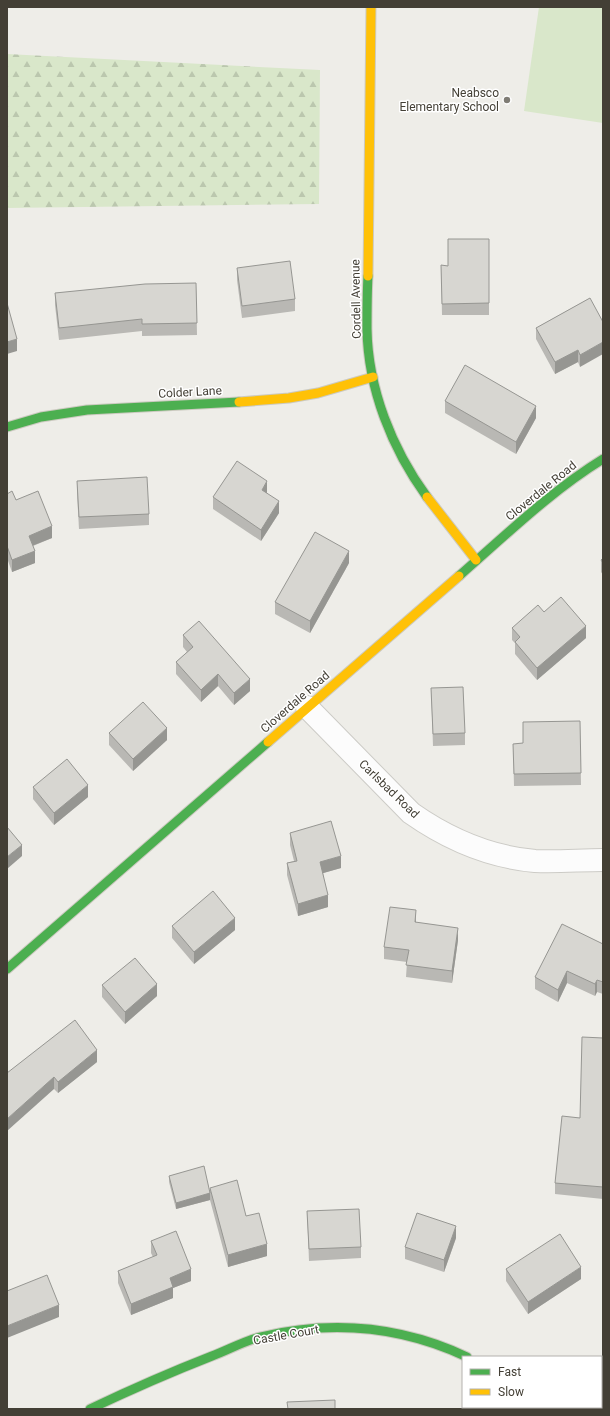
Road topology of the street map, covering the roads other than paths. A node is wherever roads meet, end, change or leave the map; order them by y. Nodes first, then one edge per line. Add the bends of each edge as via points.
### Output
1 (371, 7) edge
2 (373, 377) junction
3 (7, 427) edge
4 (603, 459) edge
5 (476, 560) junction
6 (307, 707) junction
7 (603, 860) edge
8 (7, 969) edge
9 (465, 1356) edge
10 (90, 1409) edge

1 - 2 street, Cordell Avenue via 366,330
2 - 3 street, Colder Lane via 318,393 289,398 73,411
2 - 5 street, Cordell Avenue via 382,412 399,455 423,495
4 - 5 street, Cloverdale Road via 570,481
5 - 6 street, Cloverdale Road
6 - 7 street, Carlsbad Road via 411,813 431,827 466,845 504,856 536,861
6 - 8 street, Cloverdale Road
9 - 10 street, Castle Court via 409,1336 365,1328 312,1328 259,1337 154,1379

